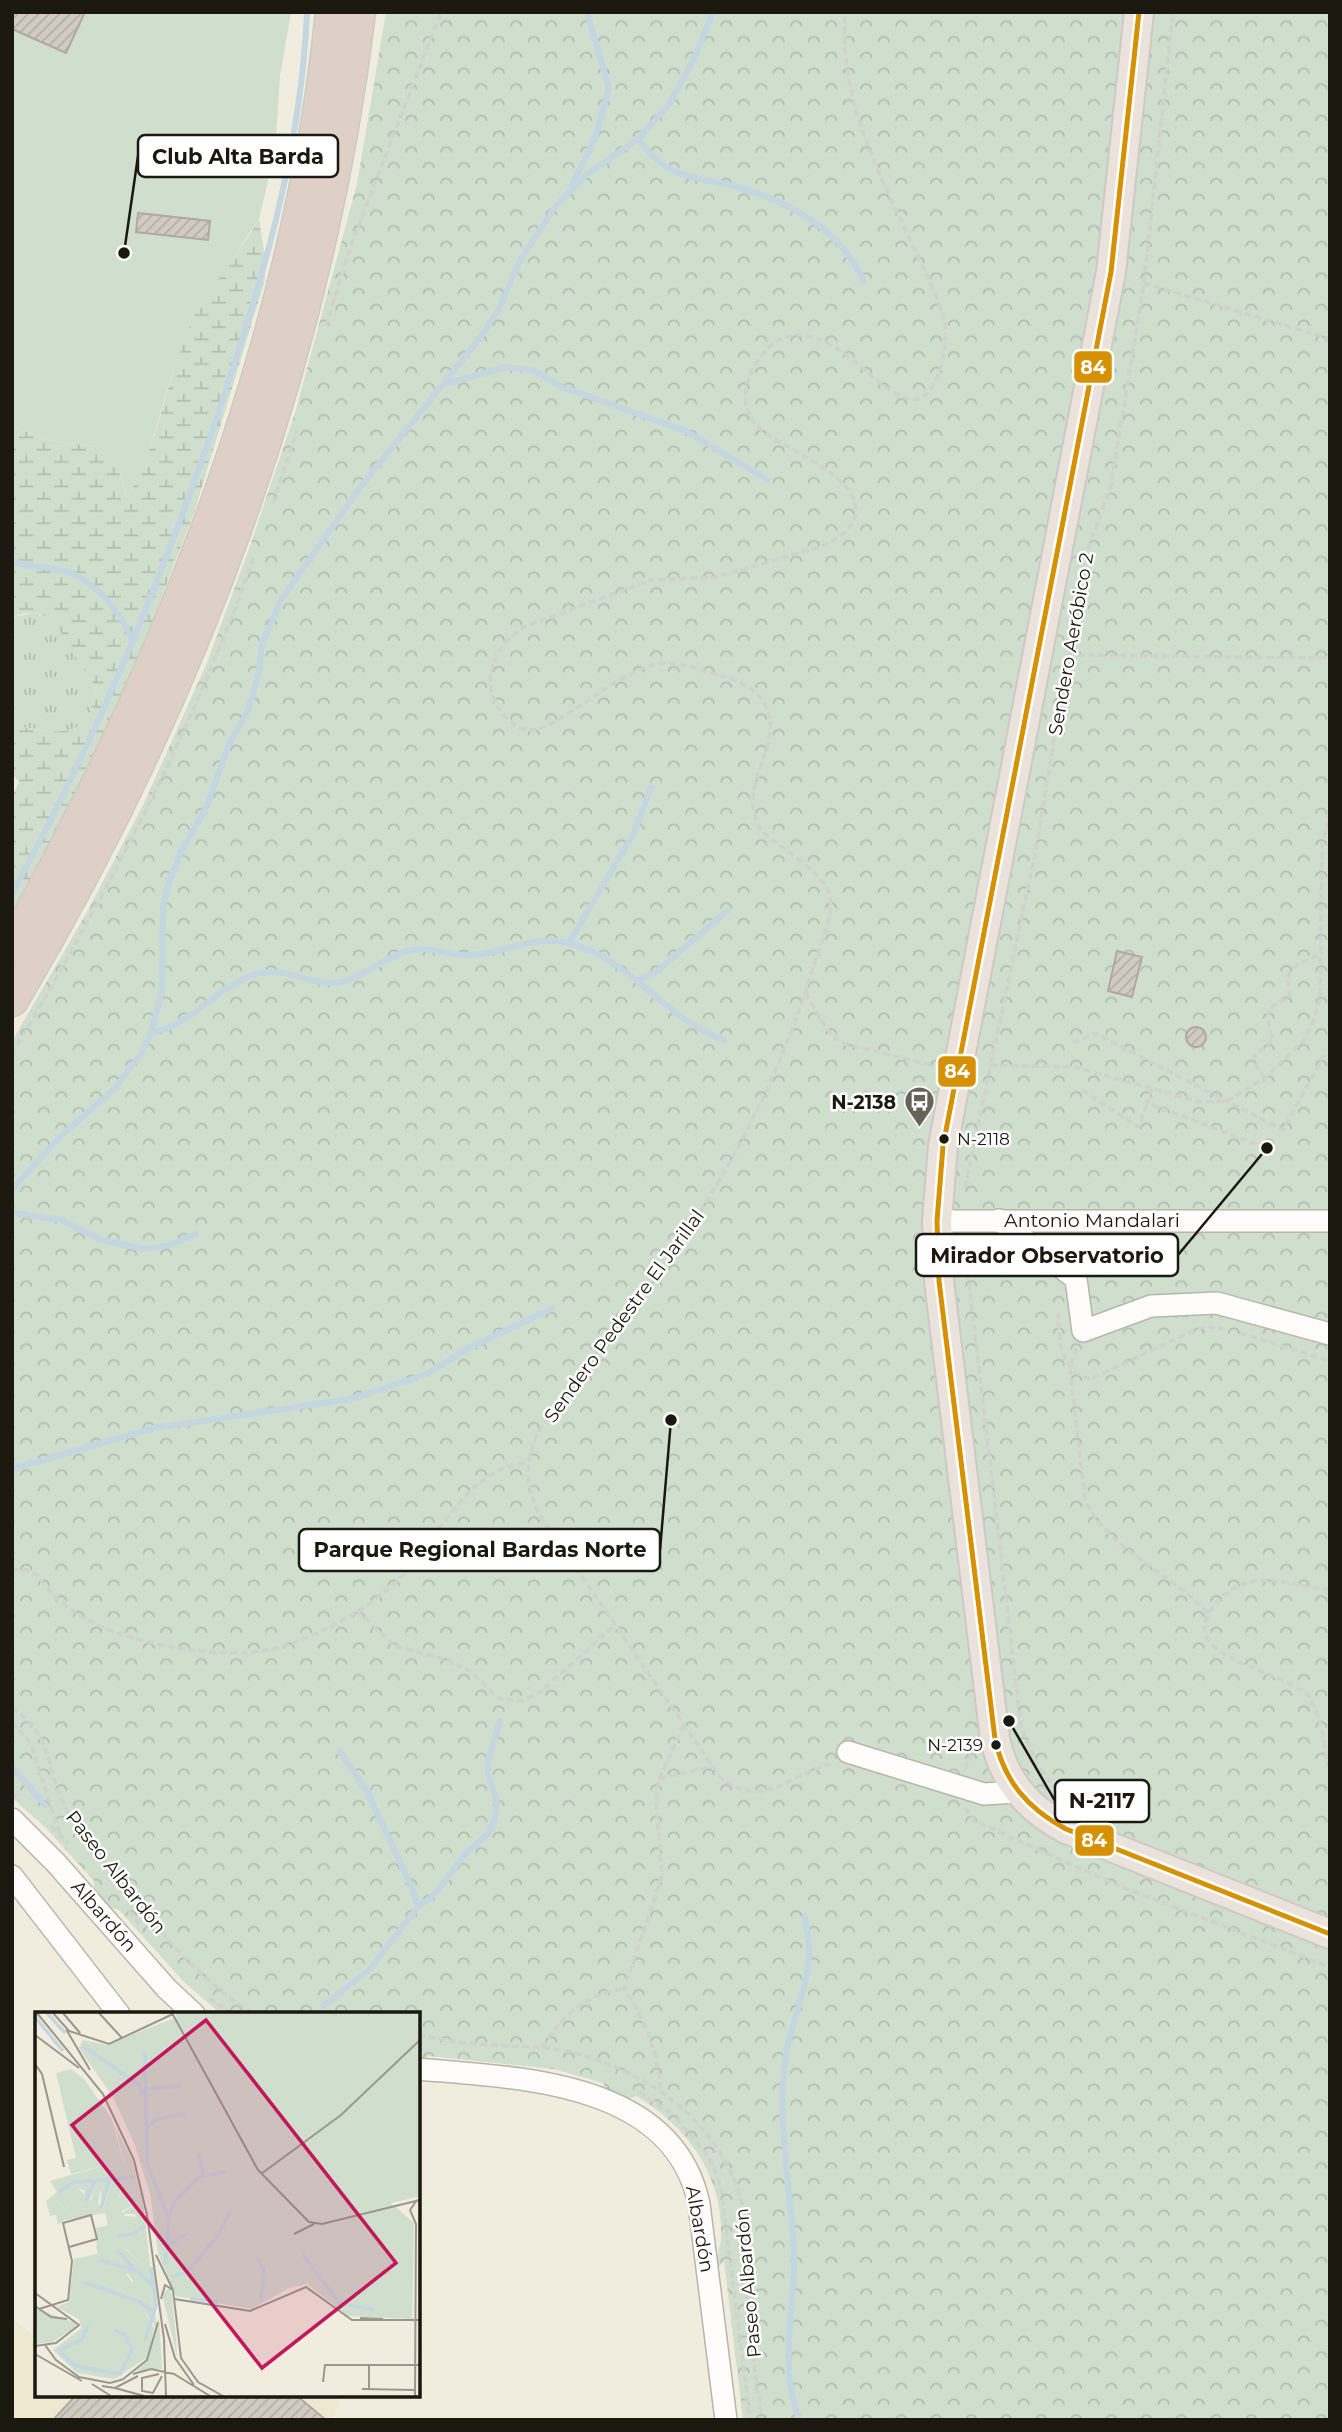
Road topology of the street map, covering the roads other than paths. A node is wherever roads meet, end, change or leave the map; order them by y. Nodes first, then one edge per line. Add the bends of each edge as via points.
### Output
1 (332, 12) edge
2 (359, 12) edge
3 (1139, 12) edge
4 (12, 947) edge
5 (12, 1000) edge
6 (999, 1220) junction
7 (937, 1221) junction
8 (1330, 1221) edge
9 (1330, 1334) edge
10 (844, 1758) road end
11 (1018, 1792) junction
12 (12, 1819) edge
13 (12, 1876) edge
14 (1330, 1934) edge
15 (117, 2012) edge
16 (192, 2012) edge
17 (420, 2069) edge
18 (726, 2420) edge

1 - 4 highway via 318,121 288,258 217,498 180,601 124,732
2 - 5 highway via 324,219 290,351 237,520 151,740 75,890
3 - 7 main road via 1111,272 949,1108
6 - 7 street, Antonio Mandalari
6 - 8 street, Antonio Mandalari
6 - 9 street via 1076,1279 1083,1331 1151,1306 1217,1303
7 - 11 main road via 939,1281 995,1739 1003,1767
10 - 11 street via 984,1794
11 - 14 main road via 1038,1812 1066,1829
12 - 16 street, Albardón
13 - 15 street
17 - 18 street, Albardón via 534,2080 577,2090 627,2111 675,2149 691,2176 701,2214

